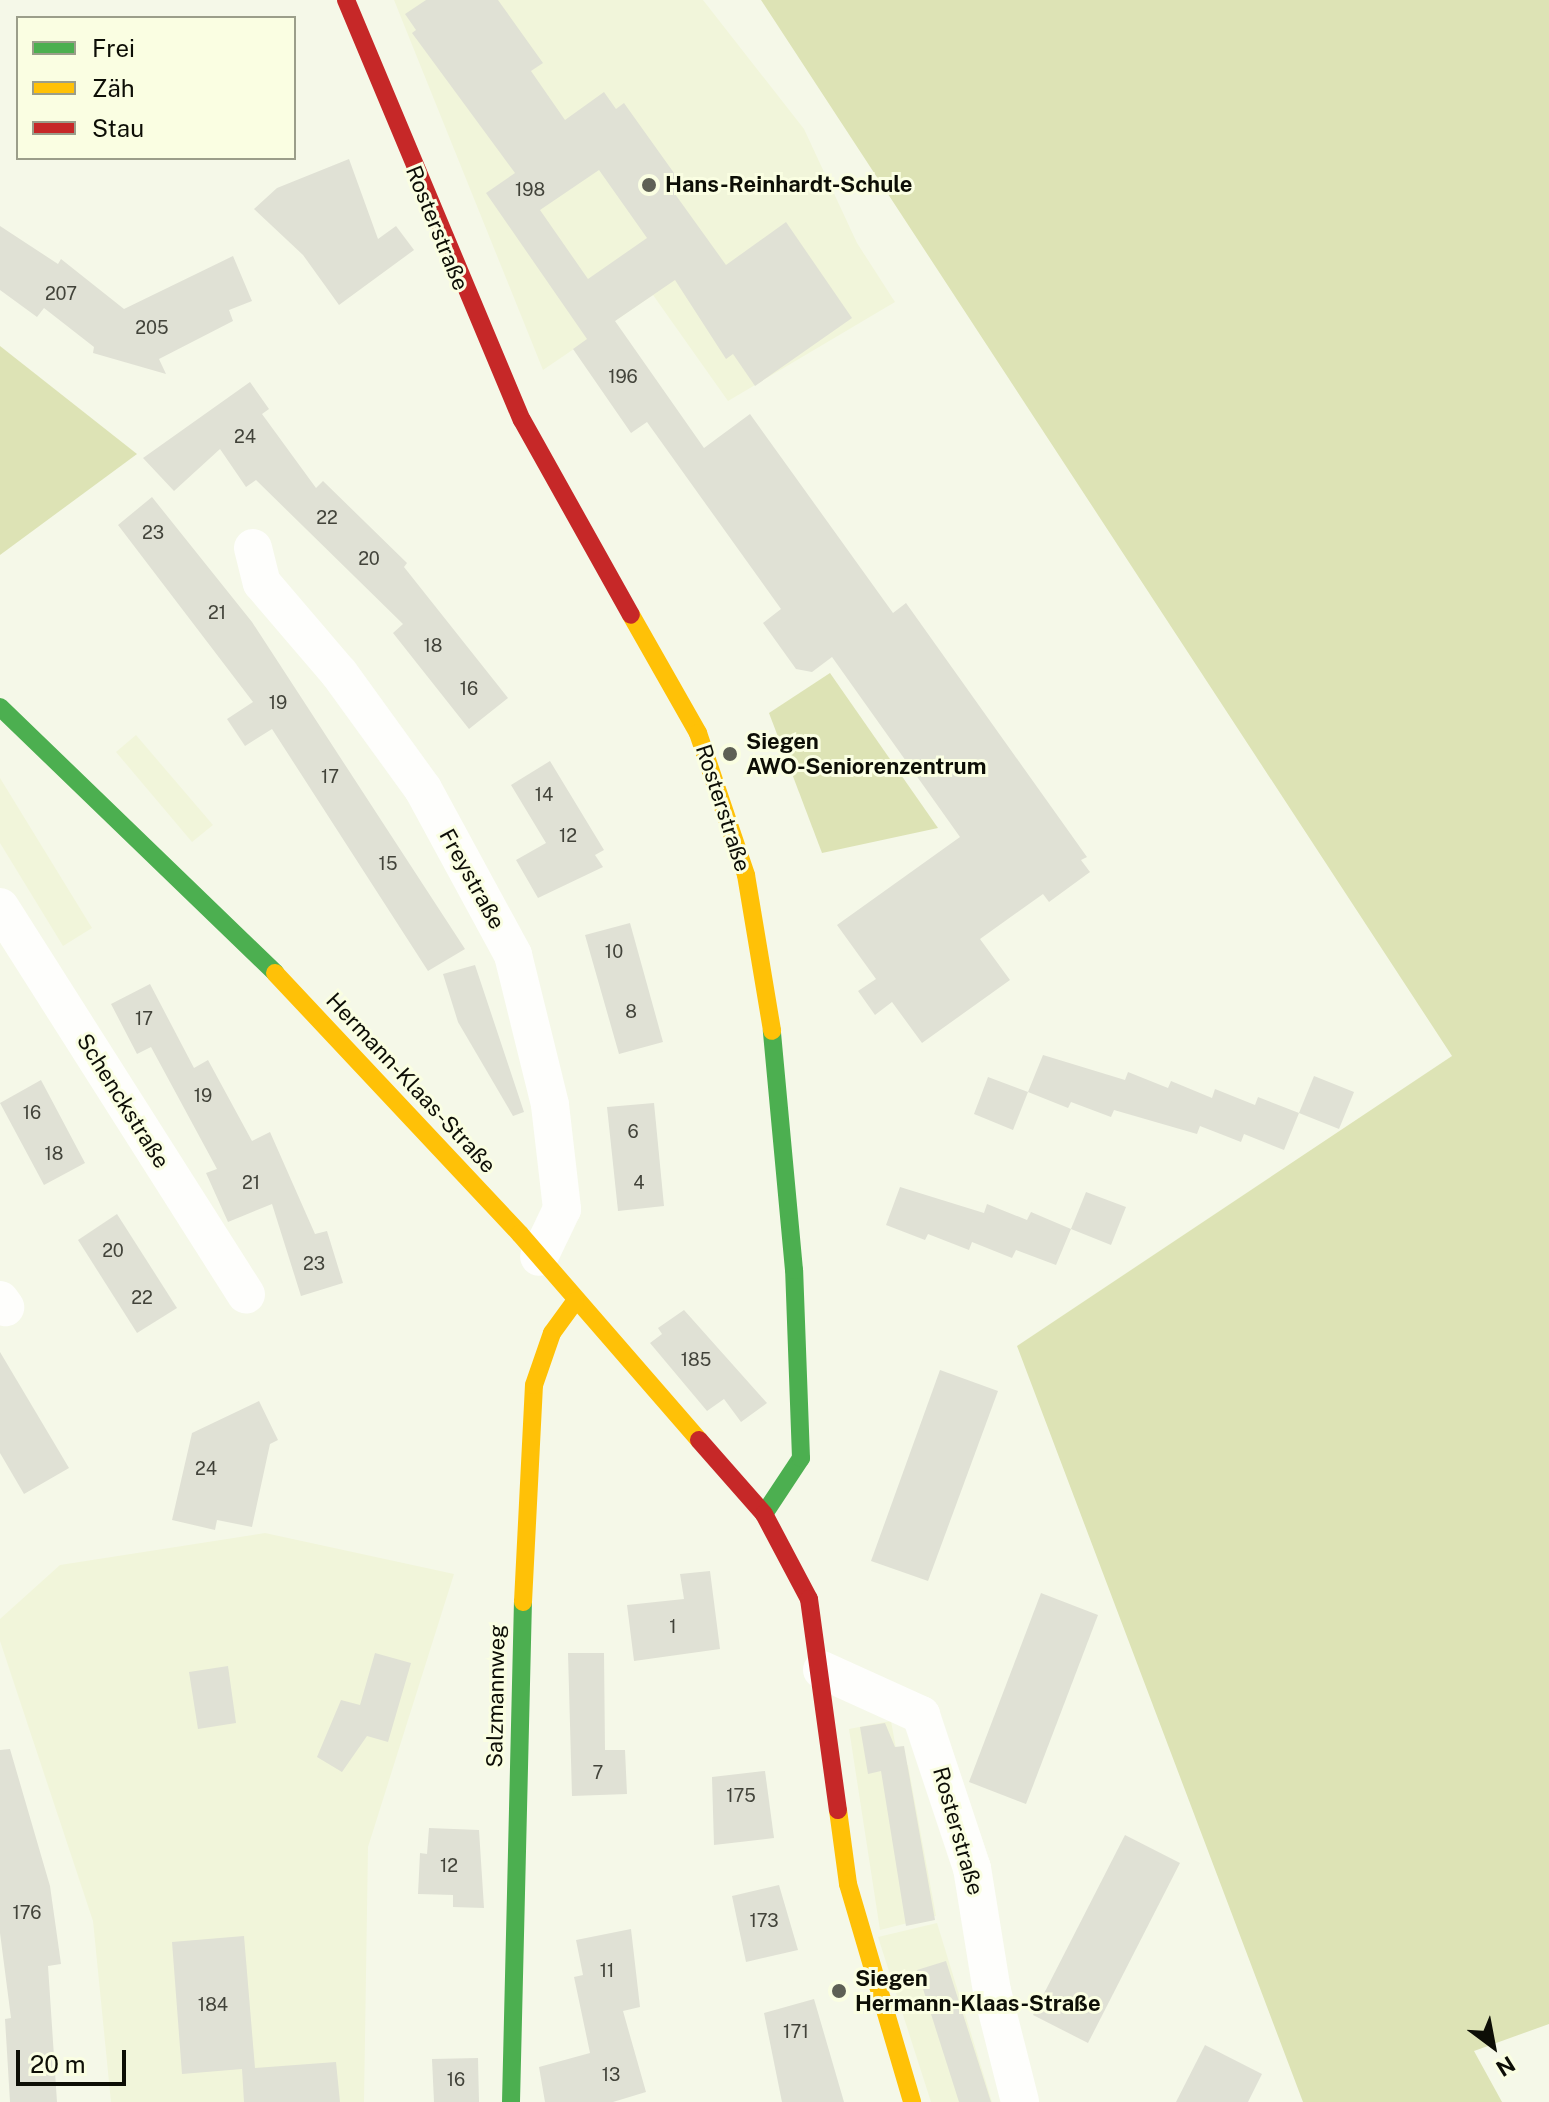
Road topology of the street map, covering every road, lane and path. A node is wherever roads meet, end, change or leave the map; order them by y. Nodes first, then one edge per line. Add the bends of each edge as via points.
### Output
1 (346, 0) edge
2 (253, 548) dead end
3 (0, 707) edge
4 (0, 907) edge
5 (539, 1257) junction
6 (246, 1295) dead end
7 (575, 1301) junction
8 (764, 1514) junction
9 (822, 1670) junction
10 (511, 2102) edge
11 (912, 2102) edge
12 (1020, 2102) edge

1 - 8 street, Rosterstraße via 522,420 698,733 746,875 767,970 794,1270 801,1458
2 - 5 street, Freystraße via 262,583 339,673 423,789 513,955 550,1105 562,1209
3 - 5 street, Hermann-Klaas-Straße via 267,964
4 - 6 street, Schenckstraße
5 - 7 street, Hermann-Klaas-Straße
7 - 8 street, Hermann-Klaas-Straße
7 - 10 street, Salzmannweg via 552,1333 533,1400 524,1545
8 - 9 street via 809,1599
9 - 11 street via 848,1884
9 - 12 street, Rosterstraße via 921,1715 972,1868 992,1991

